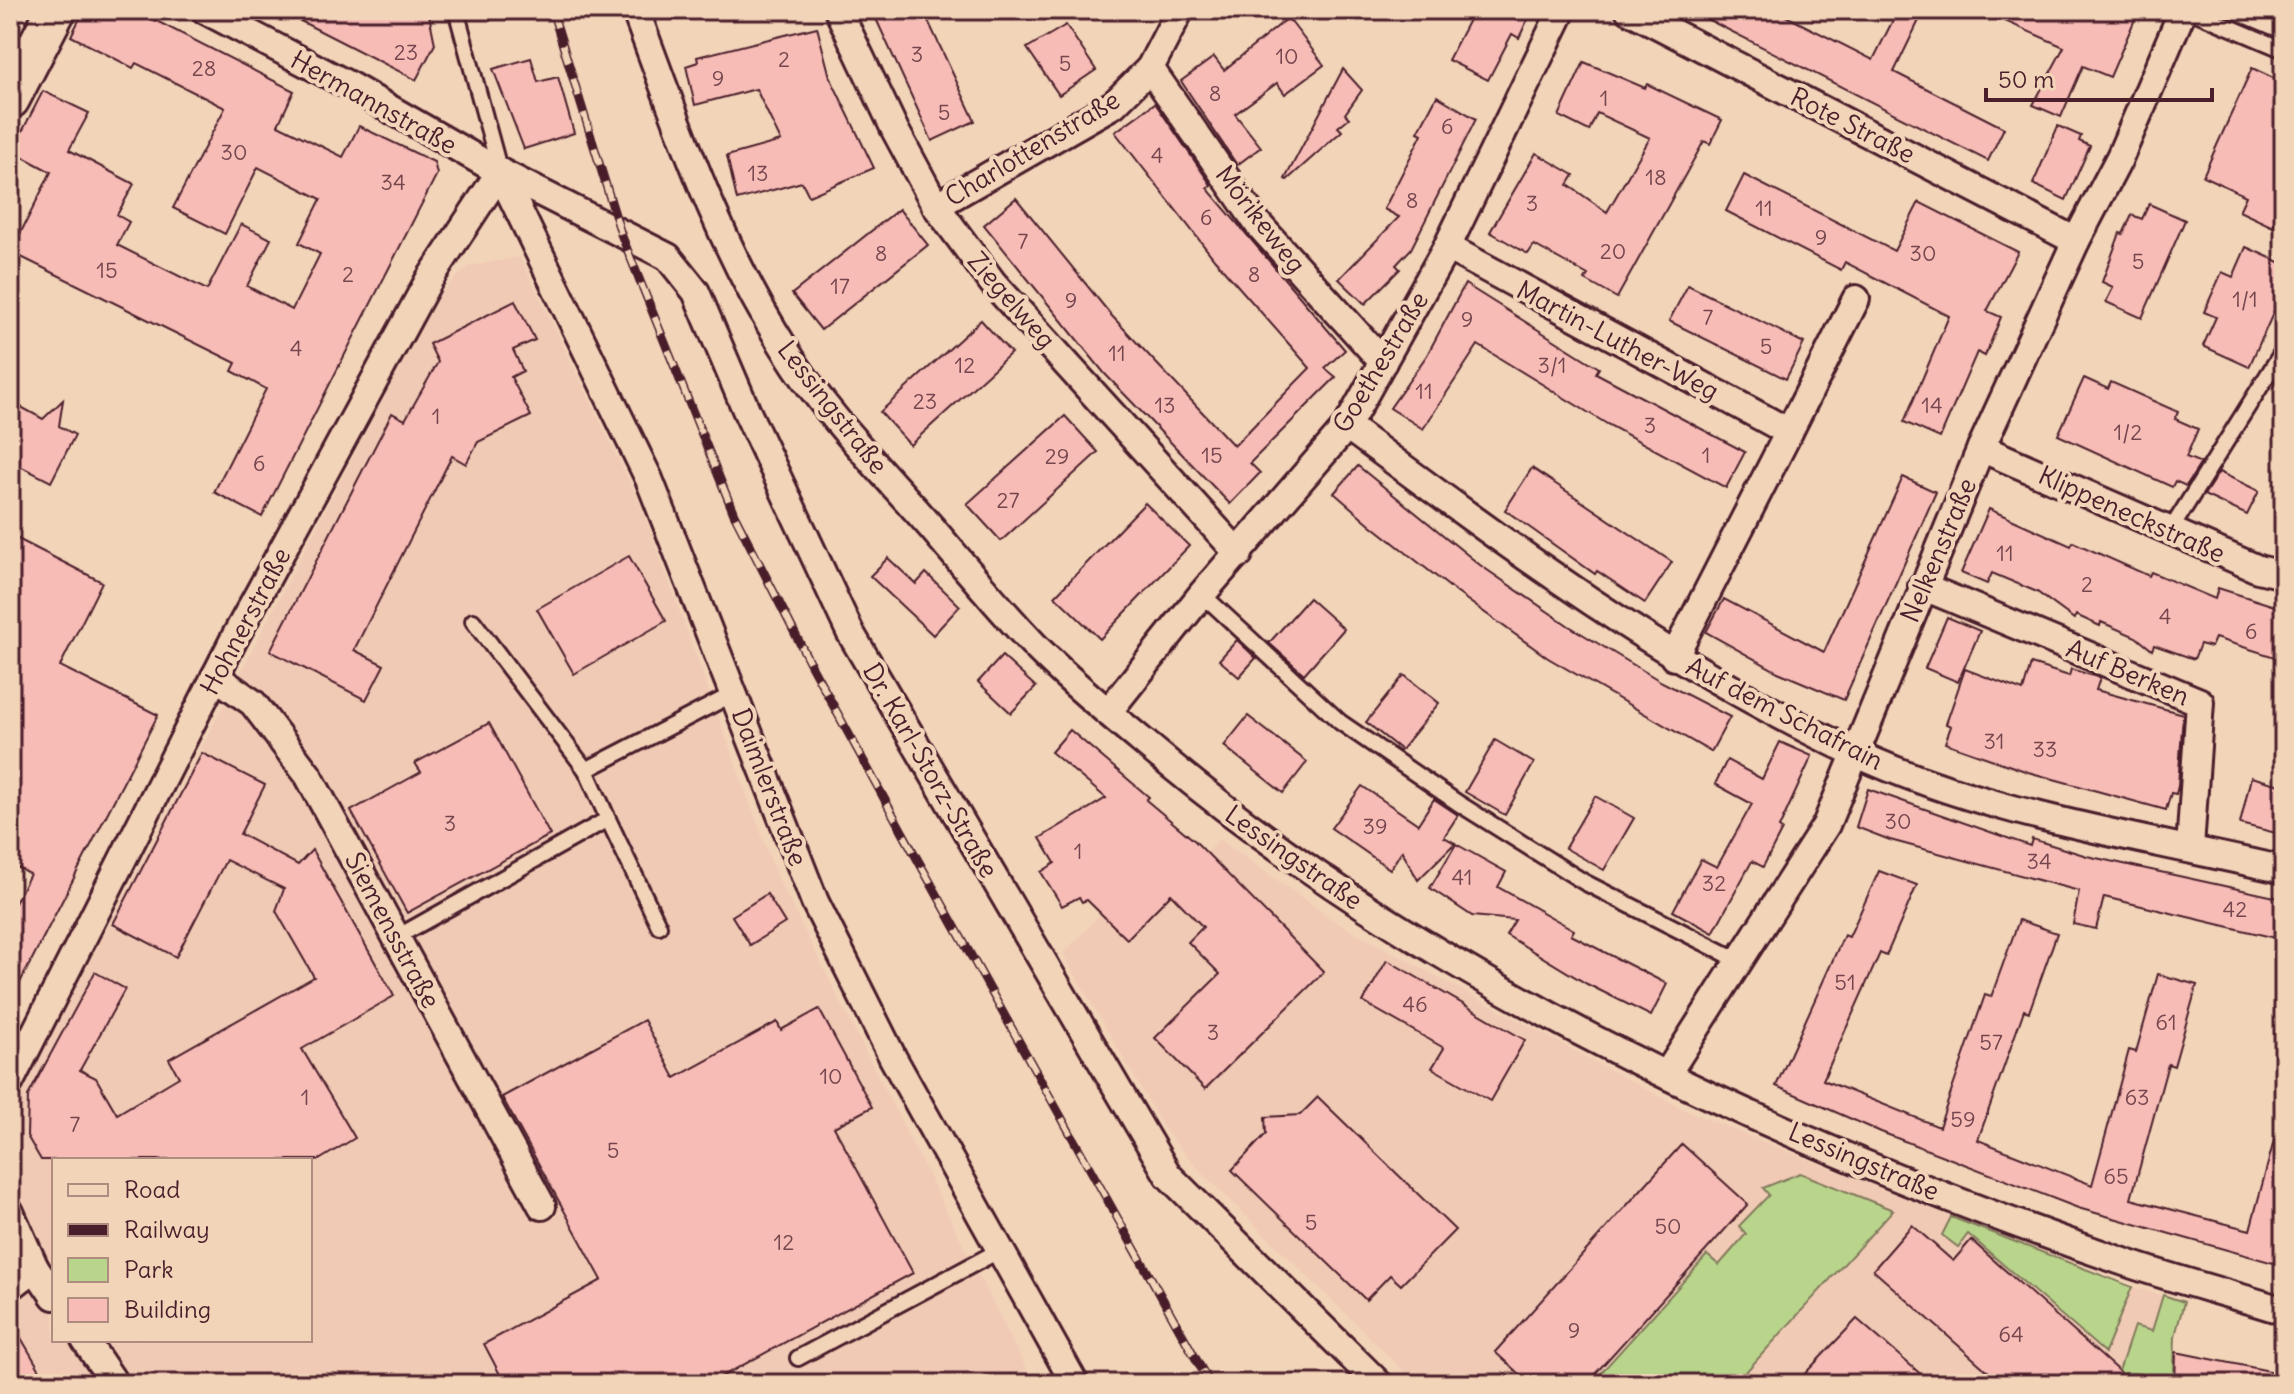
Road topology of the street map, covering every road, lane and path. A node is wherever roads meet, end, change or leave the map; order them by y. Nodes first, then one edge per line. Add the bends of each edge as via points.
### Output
1 (56, 10) edge
2 (205, 10) edge
3 (456, 10) edge
4 (640, 10) edge
5 (838, 10) edge
6 (1180, 10) edge
7 (1562, 10) edge
8 (1629, 10) edge
9 (2183, 10) edge
10 (2189, 10) edge
11 (1664, 18) edge
12 (2284, 50) edge
13 (1150, 68) junction
14 (10, 99) edge
15 (500, 172) junction
16 (936, 206) junction
17 (2076, 241) junction
18 (1447, 247) junction
19 (1856, 299) dead end
20 (2284, 349) edge
21 (1383, 362) junction
22 (1347, 426) junction
23 (1789, 432) junction
24 (1981, 448) junction
25 (2170, 531) junction
26 (1239, 554) junction
27 (2284, 575) edge
28 (1922, 586) junction
29 (1202, 594) junction
30 (473, 621) dead end
31 (1674, 657) junction
32 (215, 676) junction
33 (733, 694) junction
34 (1108, 712) junction
35 (1855, 753) junction
36 (586, 770) junction
37 (608, 819) junction
38 (2190, 848) junction
39 (2284, 870) edge
40 (659, 926) dead end
41 (397, 937) junction
42 (1740, 961) junction
43 (13, 1068) edge
44 (1667, 1074) junction
45 (542, 1206) dead end
46 (10, 1212) edge
47 (1002, 1249) junction
48 (35, 1268) junction
49 (10, 1287) edge
50 (52, 1293) edge
51 (2284, 1311) edge
52 (86, 1342) edge
53 (798, 1358) dead end
54 (115, 1384) edge
55 (1075, 1384) edge
56 (1379, 1384) edge

1 - 14 main road
2 - 15 street, Hermannstraße
3 - 15 lane
4 - 34 street, Lessingstraße via 639,20 692,164 733,259 787,353 837,419 991,596
5 - 16 street, Ziegelweg
6 - 13 street, Charlottenstraße
7 - 18 street, Goethestraße
8 - 11 street, Rote Straße
9 - 17 street, Nelkenstraße via 2120,157
10 - 12 lane
11 - 17 street, Rote Straße
13 - 16 street, Charlottenstraße via 1114,104
13 - 21 street, Mörikeweg via 1258,224
15 - 32 street, Hohnerstraße via 429,280
15 - 33 street, Daimlerstraße via 649,479
15 - 56 street, Dr. Karl-Storz-Straße via 668,257 696,292 850,632 1168,1175
16 - 26 street, Ziegelweg via 993,283
17 - 24 street, Nelkenstraße
18 - 21 street, Goethestraße
18 - 23 street, Martin-Luther-Weg
19 - 23 street
20 - 25 lane
21 - 22 street, Goethestraße
22 - 26 street, Goethestraße
22 - 31 street, Auf dem Schafrain via 1536,567
23 - 31 street
24 - 25 street, Klippeneckstraße
24 - 28 street, Nelkenstraße
25 - 27 street, Klippeneckstraße
26 - 29 street, Goethestraße
28 - 35 street, Nelkenstraße
28 - 38 street, Auf Berken via 2200,702
29 - 34 street, Goethestraße
29 - 42 lane via 1340,722 1458,803 1584,882
30 - 36 lane
31 - 35 street, Auf dem Schafrain
32 - 41 street, Siemensstraße via 253,703 308,775
32 - 43 street, Hohnerstraße
33 - 36 lane
33 - 47 street, Daimlerstraße via 815,902 893,1058
34 - 44 street, Lessingstraße via 1299,865 1463,967
35 - 38 street, Auf dem Schafrain via 2043,816
35 - 42 street, Nelkenstraße via 1826,825
36 - 37 lane
37 - 40 lane
37 - 41 lane
38 - 39 street, Auf dem Schafrain
41 - 45 street, Siemensstraße
42 - 44 street, Nelkenstraße
44 - 51 street, Lessingstraße via 1893,1176 2129,1264
46 - 48 street
47 - 53 lane
47 - 55 street, Daimlerstraße
48 - 49 street
48 - 50 street
52 - 54 street

